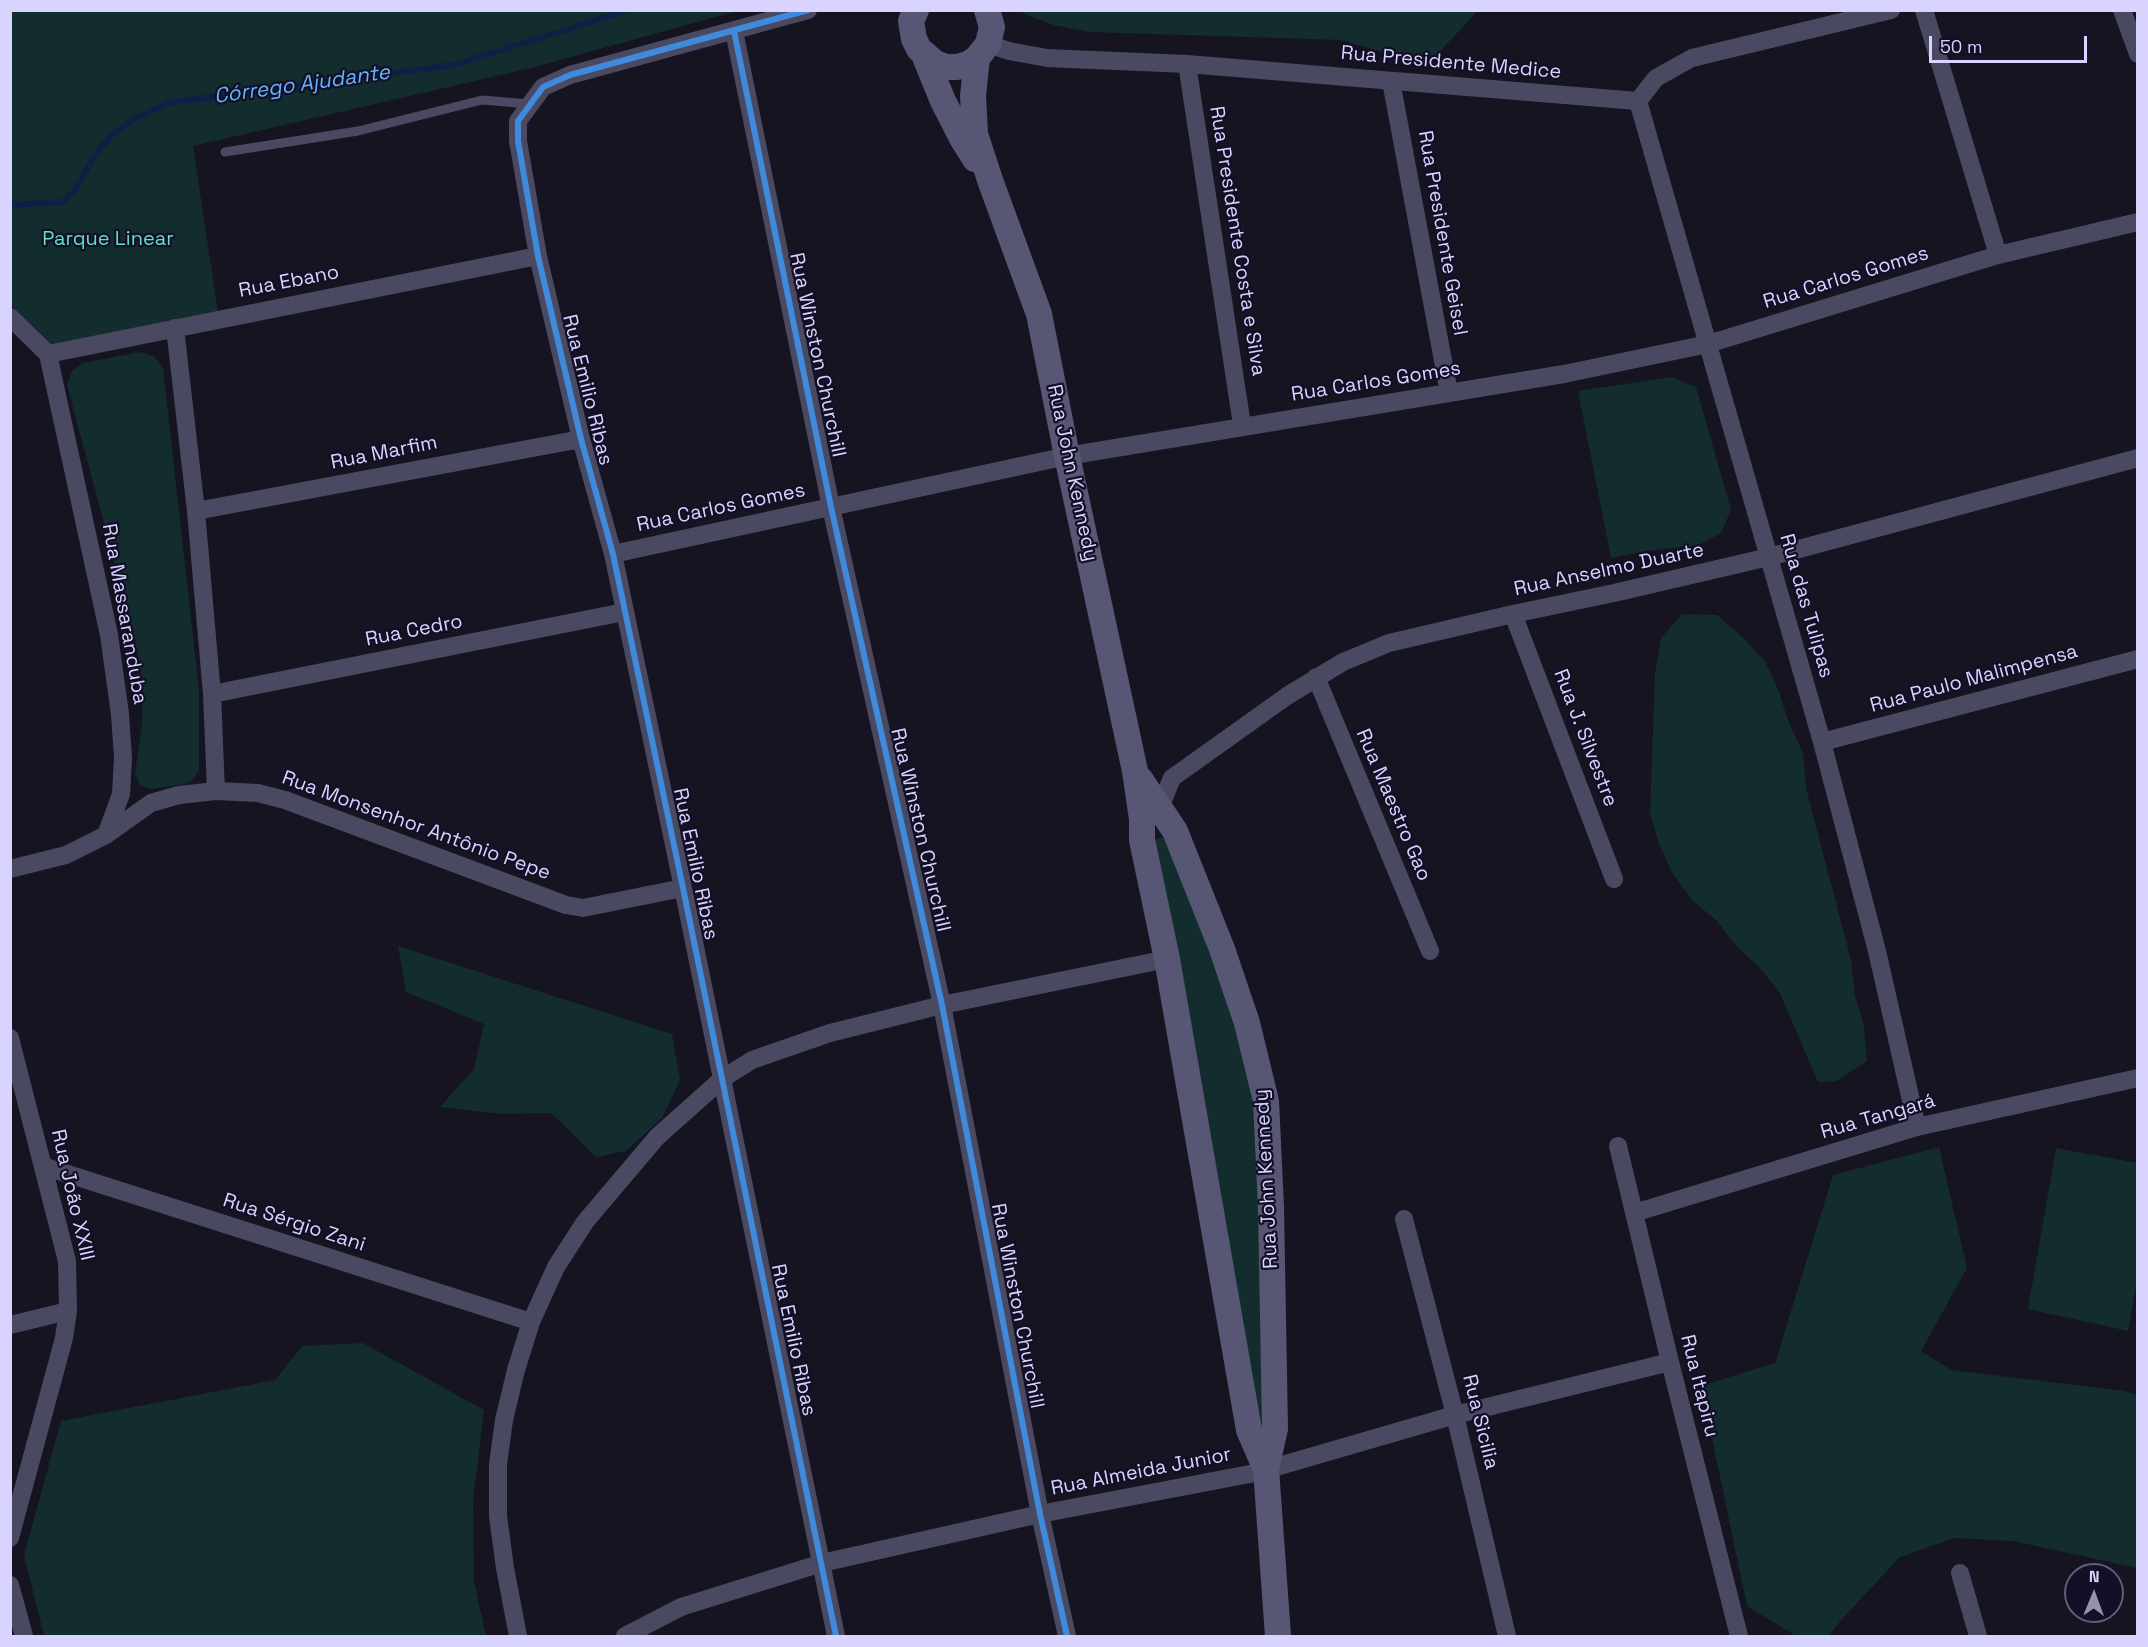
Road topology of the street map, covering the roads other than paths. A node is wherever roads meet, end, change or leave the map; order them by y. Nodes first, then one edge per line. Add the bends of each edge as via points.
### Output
1 (808, 10) edge
2 (987, 10) edge
3 (1891, 10) edge
4 (1924, 10) edge
5 (2122, 10) edge
6 (911, 14) edge
7 (734, 31) junction
8 (983, 51) junction
9 (2138, 54) edge
10 (925, 57) junction
11 (1187, 64) junction
12 (1391, 81) junction
13 (1638, 101) junction
14 (529, 104) junction
15 (225, 152) dead end
16 (990, 180) junction
17 (2138, 222) edge
18 (1998, 255) junction
19 (538, 256) junction
20 (10, 317) edge
21 (175, 328) junction
22 (1708, 344) junction
23 (48, 354) junction
24 (1449, 393) junction
25 (1242, 425) junction
26 (580, 439) junction
27 (1067, 456) junction
28 (2138, 458) edge
29 (831, 507) junction
30 (196, 511) junction
31 (613, 554) junction
32 (1769, 557) junction
33 (624, 612) junction
34 (1513, 614) junction
35 (2138, 659) edge
36 (1316, 677) junction
37 (212, 694) junction
38 (1822, 742) junction
39 (216, 791) junction
40 (1150, 814) junction
41 (106, 835) junction
42 (10, 869) edge
43 (1614, 879) dead end
44 (683, 888) junction
45 (1430, 951) dead end
46 (1167, 959) junction
47 (942, 1005) junction
48 (10, 1038) edge
49 (2138, 1078) edge
50 (722, 1079) junction
51 (1917, 1128) junction
52 (1618, 1146) dead end
53 (43, 1166) junction
54 (1634, 1213) junction
55 (1404, 1219) dead end
56 (68, 1311) junction
57 (531, 1322) junction
58 (10, 1324) edge
59 (1670, 1362) junction
60 (1455, 1415) junction
61 (1266, 1469) junction
62 (1040, 1514) junction
63 (10, 1538) edge
64 (822, 1563) junction
65 (1960, 1573) dead end
66 (10, 1585) edge
67 (24, 1636) edge
68 (518, 1636) edge
69 (625, 1636) edge
70 (836, 1636) edge
71 (1067, 1636) edge
72 (1278, 1636) edge
73 (1507, 1636) edge
74 (1739, 1636) edge
75 (1978, 1636) edge

1 - 7 street
2 - 8 street, Rua John Kennedy via 992,36
3 - 13 street via 1692,58 1656,78
4 - 18 street
5 - 9 street
6 - 10 street, Rua John Kennedy via 914,39
7 - 14 street via 570,75 543,87
7 - 29 street, Rua Winston Churchill
8 - 10 street via 968,64 946,67
8 - 11 street, Rua Presidente Medice
8 - 16 street, Rua John Kennedy via 973,96 975,134
10 - 16 street, Rua John Kennedy via 963,140
11 - 12 street, Rua Presidente Medice
11 - 25 street, Rua Presidente Costa e Silva
12 - 13 street, Rua Presidente Medice
12 - 24 street, Rua Presidente Geisel
13 - 22 street, Rua das Tulipas
14 - 15 lane via 482,100 358,131
14 - 19 street, Rua Emilio Ribas via 518,121 518,141
16 - 27 street, Rua John Kennedy via 1039,314
17 - 18 street, Rua Carlos Gomes
18 - 22 street, Rua Carlos Gomes
19 - 21 street, Rua Ebano
19 - 26 street, Rua Emilio Ribas
20 - 23 street
21 - 23 street, Rua Ebano
21 - 30 street
22 - 24 street, Rua Carlos Gomes
22 - 32 street, Rua das Tulipas
23 - 41 street, Rua Massaranduba via 109,635 120,714 121,794
24 - 25 street, Rua Carlos Gomes
25 - 27 street, Rua Carlos Gomes
26 - 30 street, Rua Marfim
26 - 31 street, Rua Emilio Ribas
27 - 29 street, Rua Carlos Gomes
27 - 40 street, Rua John Kennedy via 1135,771
28 - 32 street, Rua Anselmo Duarte
29 - 31 street, Rua Carlos Gomes
29 - 47 street, Rua Winston Churchill
30 - 37 street
31 - 33 street, Rua Emilio Ribas
32 - 34 street, Rua Anselmo Duarte
32 - 38 street, Rua das Tulipas
33 - 37 street, Rua Cedro
33 - 44 street, Rua Emilio Ribas
34 - 36 street, Rua Anselmo Duarte via 1389,643
34 - 43 street, Rua J. Silvestre
35 - 38 street, Rua Paulo Malimpensa
36 - 40 street, Rua Anselmo Duarte via 1172,778
36 - 45 street, Rua Maestro Gao
37 - 39 street
38 - 51 street, Rua das Tulipas via 1877,951
39 - 41 street, Rua Monsenhor Antônio Pepe via 151,803
39 - 44 street, Rua Monsenhor Antônio Pepe via 258,793 285,800 566,905 583,908
40 - 46 street, Rua John Kennedy via 1142,840
40 - 61 street, Rua John Kennedy via 1175,831 1247,1023 1266,1101 1275,1429
41 - 42 street via 66,855
44 - 50 street, Rua Emilio Ribas
46 - 47 street
46 - 61 street, Rua John Kennedy via 1249,1430
47 - 50 street via 830,1033 752,1060
47 - 62 street, Rua Winston Churchill
48 - 53 street, Rua João XXIII
49 - 51 street, Rua Tangará
50 - 57 street via 657,1137 585,1222 556,1266
50 - 64 street, Rua Emilio Ribas
51 - 54 street, Rua Tangará
52 - 54 street, Rua Itapiru
53 - 56 street, Rua João XXIII via 68,1262
53 - 57 street, Rua Sérgio Zani
54 - 59 street, Rua Itapiru
55 - 60 street, Rua Sicilia
56 - 58 street
56 - 63 street, Rua João XXIII
57 - 68 street via 504,1420 498,1464 504,1568
59 - 60 street, Rua Almeida Junior
59 - 74 street, Rua Itapiru
60 - 61 street, Rua Almeida Junior
60 - 73 street, Rua Sicilia
61 - 62 street, Rua Almeida Junior
61 - 72 street, Rua John Kennedy
62 - 64 street, Rua Almeida Junior
62 - 71 street, Rua Winston Churchill
64 - 69 street, Rua Almeida Junior via 681,1607
64 - 70 street, Rua Emilio Ribas
65 - 75 street
66 - 67 street

